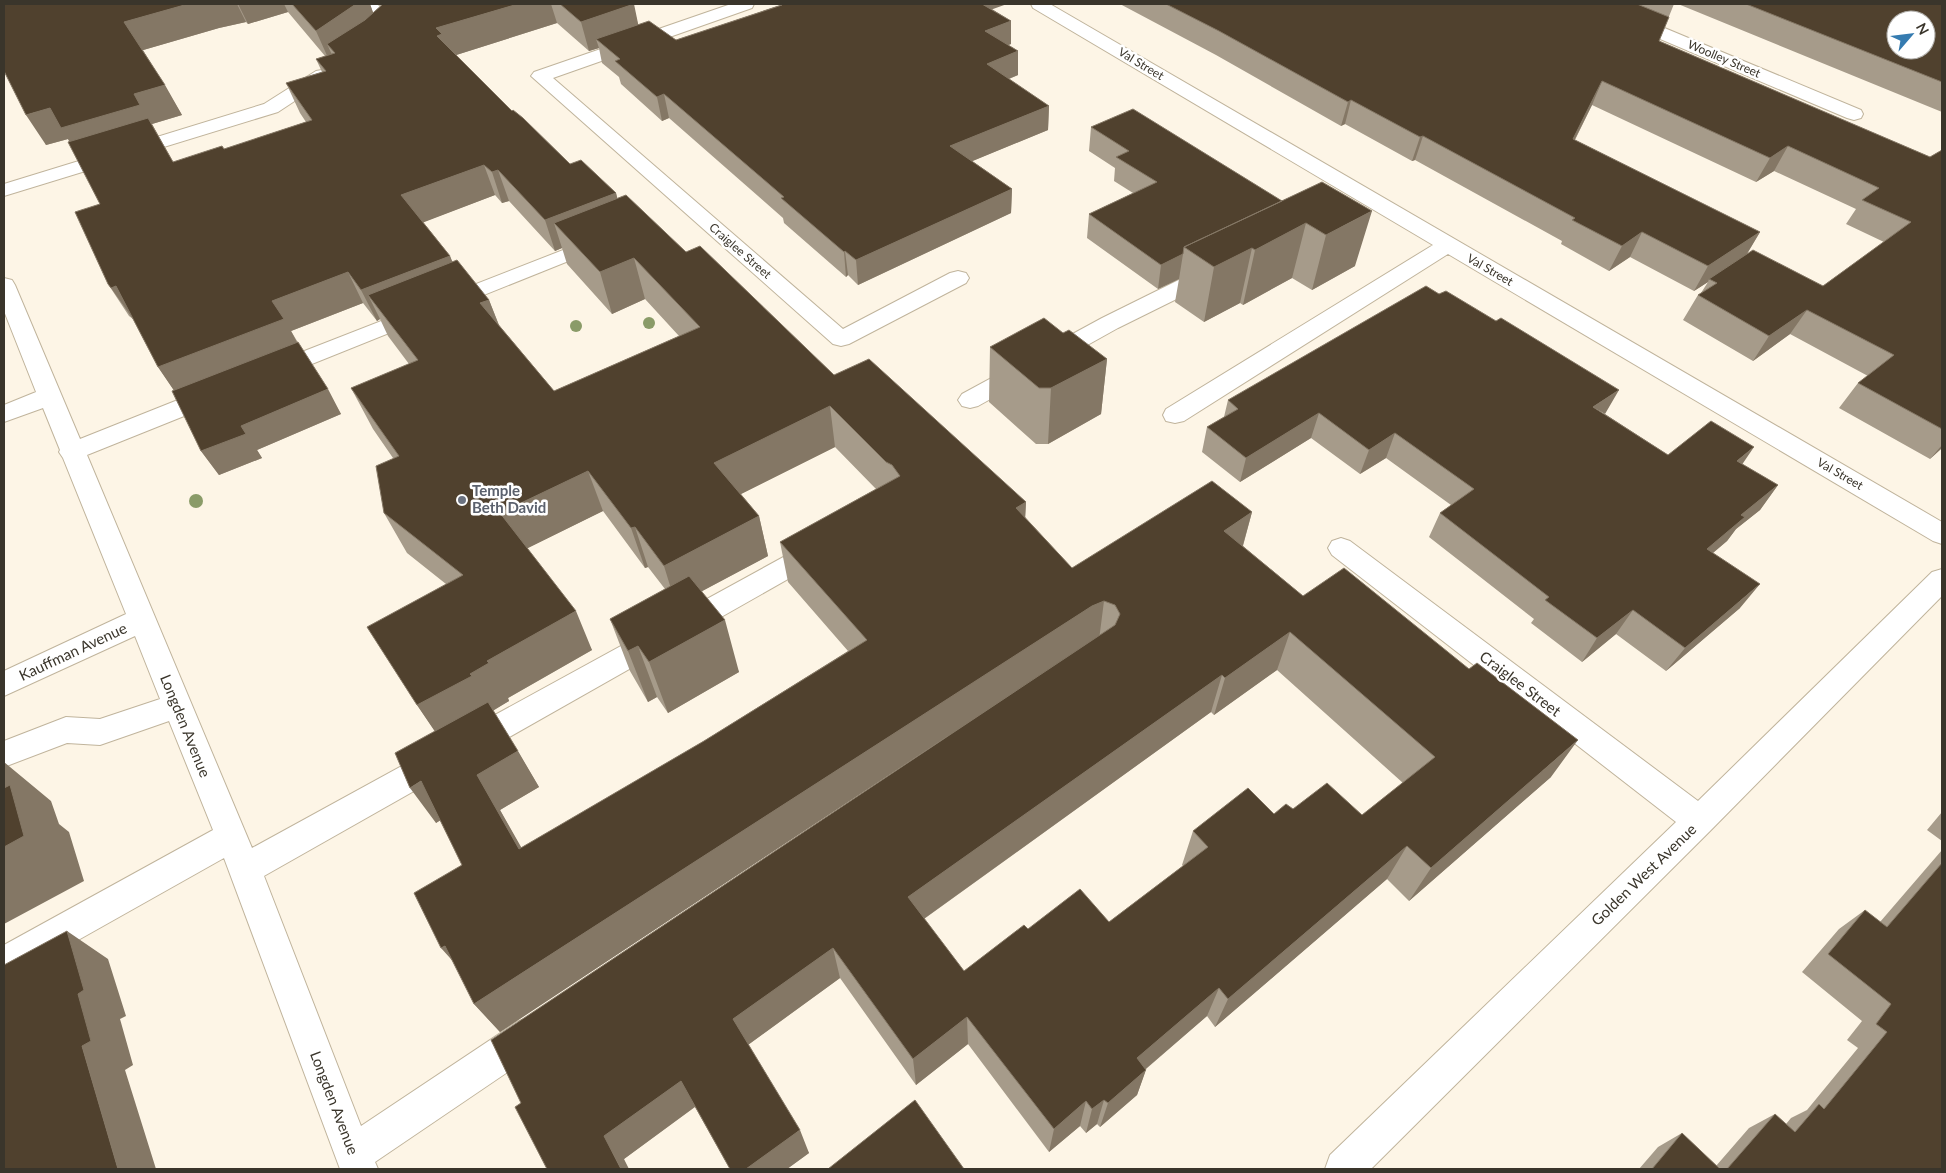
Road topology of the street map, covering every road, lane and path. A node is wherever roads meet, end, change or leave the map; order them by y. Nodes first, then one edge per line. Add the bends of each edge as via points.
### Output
1 (368, 4) edge
2 (746, 4) edge
3 (1039, 4) edge
4 (1593, 4) edge
5 (360, 49) edge
6 (336, 65) edge
7 (1854, 114) dead end
8 (4, 190) edge
9 (621, 233) edge
10 (1447, 244) junction
11 (1226, 265) edge
12 (958, 278) dead end
13 (4, 285) edge
14 (10, 315) edge
15 (50, 396) junction
16 (970, 400) dead end
17 (4, 414) edge
18 (1175, 415) dead end
19 (71, 452) junction
20 (1942, 534) edge
21 (841, 537) edge
22 (1341, 548) dead end
23 (1942, 579) edge
24 (142, 620) junction
25 (4, 684) edge
26 (177, 706) junction
27 (4, 754) edge
28 (1700, 821) junction
29 (231, 837) junction
30 (245, 869) junction
31 (4, 963) edge
32 (552, 1021) edge
33 (356, 1162) edge
34 (1344, 1169) edge

1 - 5 street via 391,26
2 - 12 street, Craiglee Street via 695,14 540,76 841,339
3 - 10 street, Val Street via 1356,200
4 - 7 street, Woolley Street
6 - 8 street via 272,108
9 - 19 street
10 - 18 street
10 - 20 street, Val Street
11 - 16 street via 1110,323
13 - 14 street, Longden Avenue
14 - 15 street, Longden Avenue
15 - 17 street
15 - 19 street, Longden Avenue
19 - 24 street, Longden Avenue
21 - 30 street
22 - 28 street, Craiglee Street
23 - 28 street, Golden West Avenue
24 - 25 street, Kauffman Avenue
24 - 26 street, Longden Avenue
26 - 27 street via 100,732 66,730
26 - 29 street, Longden Avenue
28 - 34 street, Golden West Avenue
29 - 30 street, Longden Avenue
29 - 31 street
30 - 33 street, Longden Avenue
32 - 33 street

